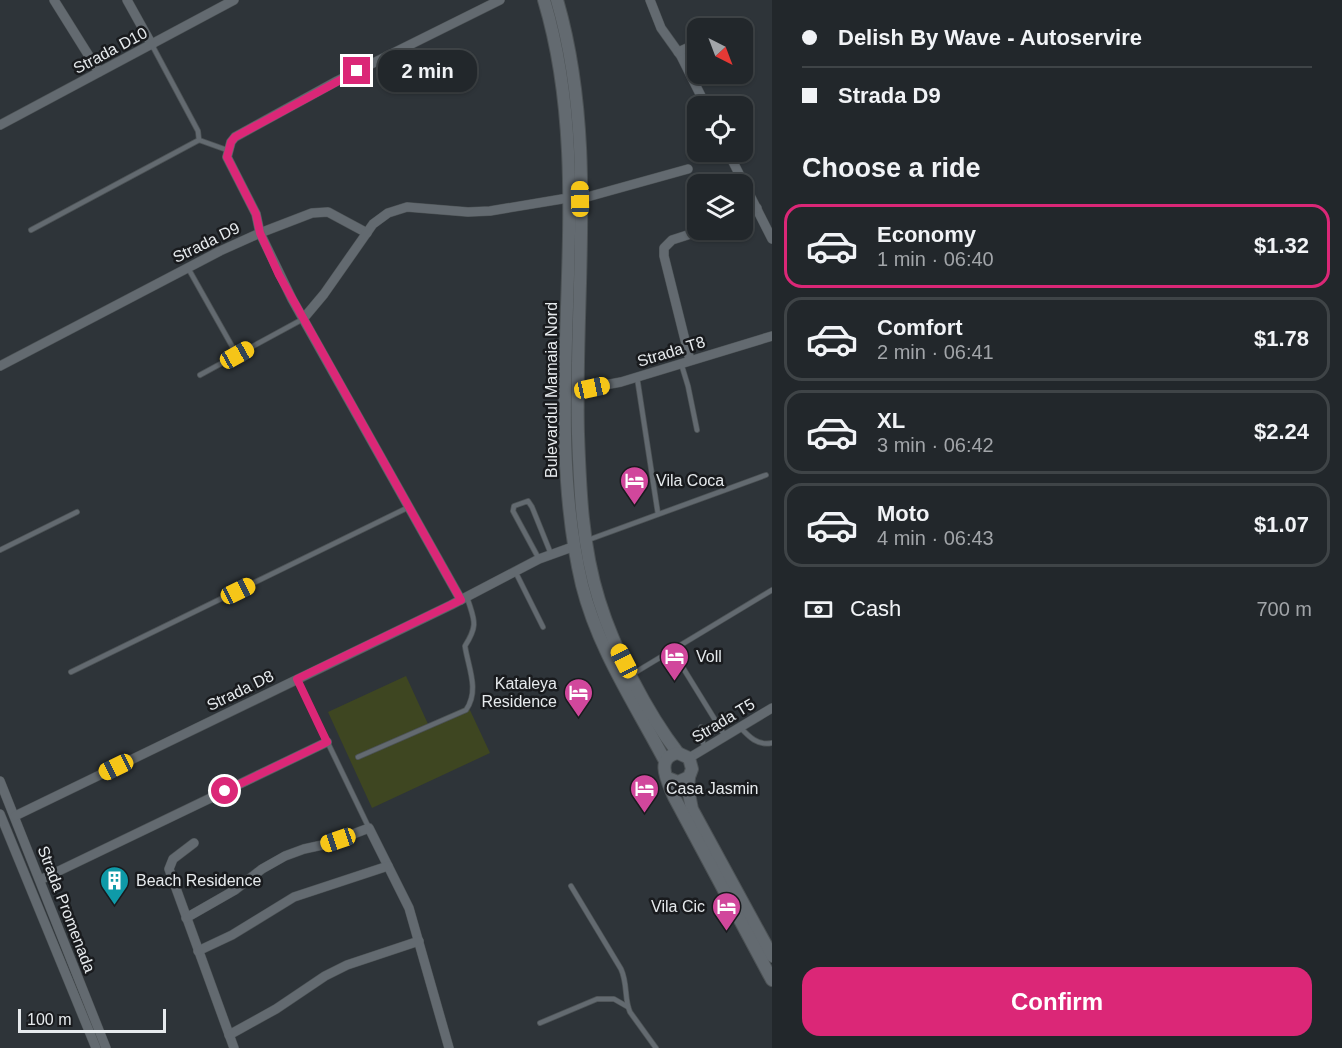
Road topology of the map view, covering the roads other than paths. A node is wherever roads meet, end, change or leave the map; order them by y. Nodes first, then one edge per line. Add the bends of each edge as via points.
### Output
1 (54, 0) edge
2 (127, 0) edge
3 (234, 0) edge
4 (500, 0) edge
5 (544, 0) edge
6 (557, 0) edge
7 (651, 0) edge
8 (152, 45) junction
9 (687, 48) edge
10 (678, 52) junction
11 (99, 72) junction
12 (701, 96) edge
13 (0, 125) edge
14 (199, 140) junction
15 (227, 150) junction
16 (733, 162) edge
17 (687, 169) dead end
18 (574, 198) junction
19 (757, 208) junction
20 (753, 210) edge
21 (31, 230) dead end
22 (260, 233) junction
23 (367, 233) junction
24 (687, 235) edge
25 (772, 239) edge
26 (188, 268) junction
27 (303, 319) junction
28 (772, 336) edge
29 (237, 355) junction
30 (685, 362) junction
31 (0, 366) edge
32 (200, 375) dead end
33 (637, 377) junction
34 (578, 390) junction
35 (697, 430) dead end
36 (766, 475) dead end
37 (409, 507) junction
38 (77, 512) dead end
39 (658, 514) junction
40 (580, 543) junction
41 (0, 550) edge
42 (551, 554) junction
43 (539, 559) junction
44 (515, 571) junction
45 (772, 590) edge
46 (464, 598) junction
47 (543, 627) dead end
48 (672, 650) junction
49 (71, 672) dead end
50 (631, 675) junction
51 (297, 679) junction
52 (772, 708) edge
53 (701, 727) dead end
54 (740, 727) junction
55 (725, 736) junction
56 (327, 742) junction
57 (772, 743) edge
58 (705, 748) junction
59 (683, 756) junction
60 (358, 757) dead end
61 (665, 761) junction
62 (689, 777) junction
63 (668, 778) junction
64 (0, 781) edge
65 (0, 814) edge
66 (15, 816) junction
67 (369, 828) junction
68 (194, 843) dead end
69 (388, 866) junction
70 (40, 880) junction
71 (571, 886) dead end
72 (186, 918) junction
73 (418, 941) junction
74 (198, 951) junction
75 (772, 957) edge
76 (772, 980) edge
77 (628, 1007) junction
78 (540, 1023) dead end
79 (229, 1035) junction
80 (96, 1048) edge
81 (106, 1048) edge
82 (234, 1048) edge
83 (448, 1048) edge
84 (656, 1048) edge

1 - 11 street
2 - 8 street
3 - 8 street, Strada D10
4 - 15 street via 276,113 235,137
5 - 18 main road, Bulevardul Mamaia Nord via 566,107
6 - 18 main road, Bulevardul Mamaia Nord via 578,106
7 - 10 street via 661,28
8 - 11 street, Strada D10
8 - 14 lane via 198,131
9 - 10 street
10 - 12 street
11 - 13 street, Strada D10
14 - 15 lane
14 - 21 lane
15 - 22 street, Strada D9 via 230,164 256,214
16 - 19 street
17 - 18 street
18 - 23 street via 468,212 407,207 388,213
18 - 34 main road, Bulevardul Mamaia Nord
18 - 40 main road, Bulevardul Mamaia Nord via 566,418 570,508
19 - 20 street
19 - 25 street
22 - 23 street via 312,213 328,212
22 - 26 street, Strada D9
22 - 27 street
23 - 27 street
24 - 30 street via 672,240 664,248
26 - 29 lane
26 - 31 street, Strada D9
27 - 29 lane
27 - 37 street
28 - 30 street, Strada T8
29 - 32 lane
30 - 33 street, Strada T8
30 - 35 lane
33 - 34 street, Strada T8
33 - 39 lane
34 - 40 main road, Bulevardul Mamaia Nord
36 - 39 lane
37 - 46 street
37 - 49 lane
38 - 41 lane
39 - 40 lane
40 - 42 street, Strada D8
40 - 50 main road, Bulevardul Mamaia Nord via 598,599
40 - 61 main road, Bulevardul Mamaia Nord via 587,602 598,634
42 - 43 street, Strada D8
42 - 43 lane via 528,501 514,506 513,511
43 - 44 street, Strada D8
44 - 46 street, Strada D8
44 - 47 lane
45 - 48 lane
46 - 51 street, Strada D8
46 - 60 lane via 475,622 465,646 472,676 471,703 466,710
48 - 50 lane
48 - 55 lane
50 - 59 main road, Bulevardul Mamaia Nord via 663,732
51 - 56 lane
51 - 66 street, Strada D8
52 - 54 street, Strada T5
53 - 58 lane
54 - 55 street, Strada T5
54 - 57 lane via 758,742
55 - 58 street, Strada T5
56 - 67 lane
56 - 70 street
58 - 59 street, Strada T5
59 - 61 main road via 672,754
59 - 62 main road via 692,769
61 - 63 main road
62 - 63 main road via 678,782
62 - 75 main road via 692,809
63 - 76 main road via 674,797
64 - 66 street, Strada Promenada
65 - 80 street
66 - 70 street, Strada Promenada
67 - 69 street
67 - 72 street via 285,856
68 - 72 street via 172,859 168,869
69 - 73 street via 409,908
69 - 74 street via 294,897
70 - 81 street, Strada Promenada
71 - 77 lane via 625,977
72 - 74 street
73 - 79 street via 347,965
73 - 83 street
74 - 79 street
77 - 78 lane via 614,999 597,999
77 - 84 lane
79 - 82 street

